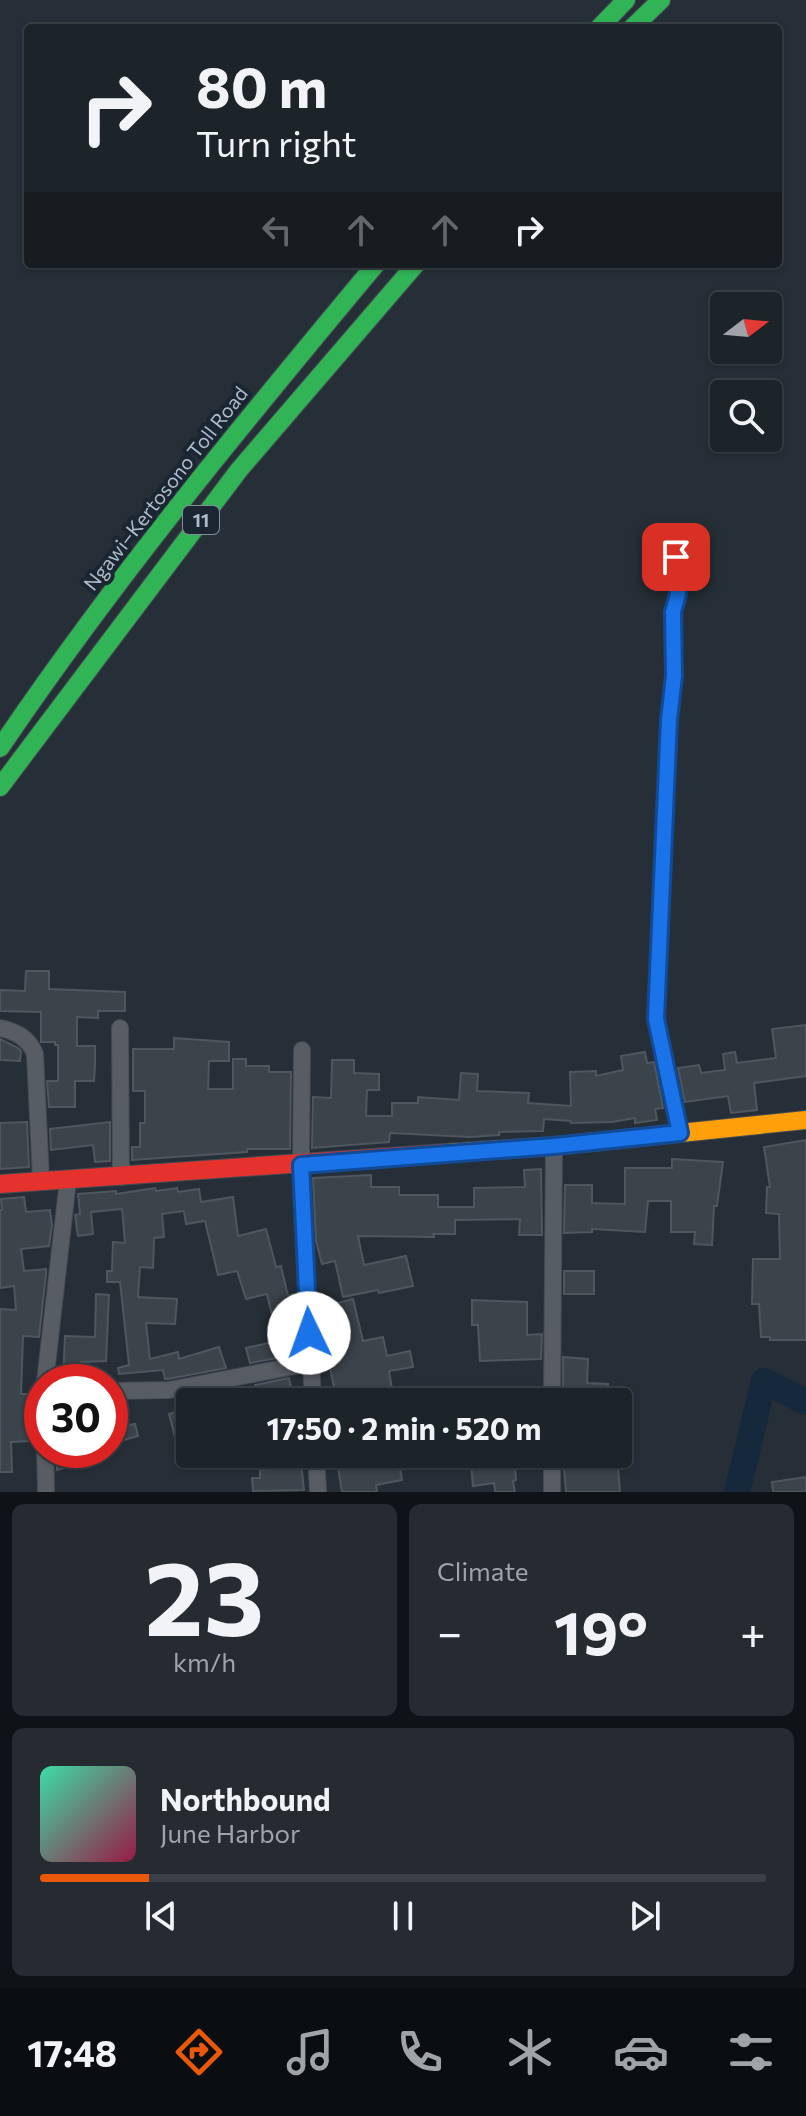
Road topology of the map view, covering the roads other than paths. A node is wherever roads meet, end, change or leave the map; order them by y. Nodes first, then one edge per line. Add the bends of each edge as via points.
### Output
1 (626, 0) edge
2 (661, 0) edge
3 (603, 24) edge
4 (636, 24) edge
5 (373, 268) edge
6 (413, 268) edge
7 (676, 557) dead end
8 (0, 748) edge
9 (0, 787) edge
10 (0, 1028) edge
11 (120, 1028) dead end
12 (302, 1050) dead end
13 (806, 1120) edge
14 (680, 1133) junction
15 (554, 1146) junction
16 (301, 1165) junction
17 (121, 1177) junction
18 (41, 1180) junction
19 (68, 1180) junction
20 (0, 1184) edge
21 (310, 1363) junction
22 (47, 1364) edge
23 (312, 1388) edge
24 (552, 1388) edge
25 (128, 1391) edge
26 (45, 1468) edge
27 (317, 1468) edge
28 (552, 1468) edge
29 (46, 1489) dead end
30 (318, 1492) edge
31 (552, 1492) edge

1 - 3 main road
2 - 4 main road
5 - 8 main road, Ngawi–Kertosono Toll Road / 11 via 199,477
6 - 9 main road, 11 via 239,470
7 - 14 street via 656,1019
10 - 18 street via 19,1034 35,1054
11 - 17 street
12 - 16 street
13 - 14 main road
14 - 15 main road
15 - 16 main road
15 - 24 street
16 - 17 main road
16 - 21 street
17 - 19 main road
18 - 19 main road
18 - 20 main road
19 - 22 street
21 - 23 street
21 - 25 street via 169,1390
26 - 29 street
27 - 30 street
28 - 31 street

